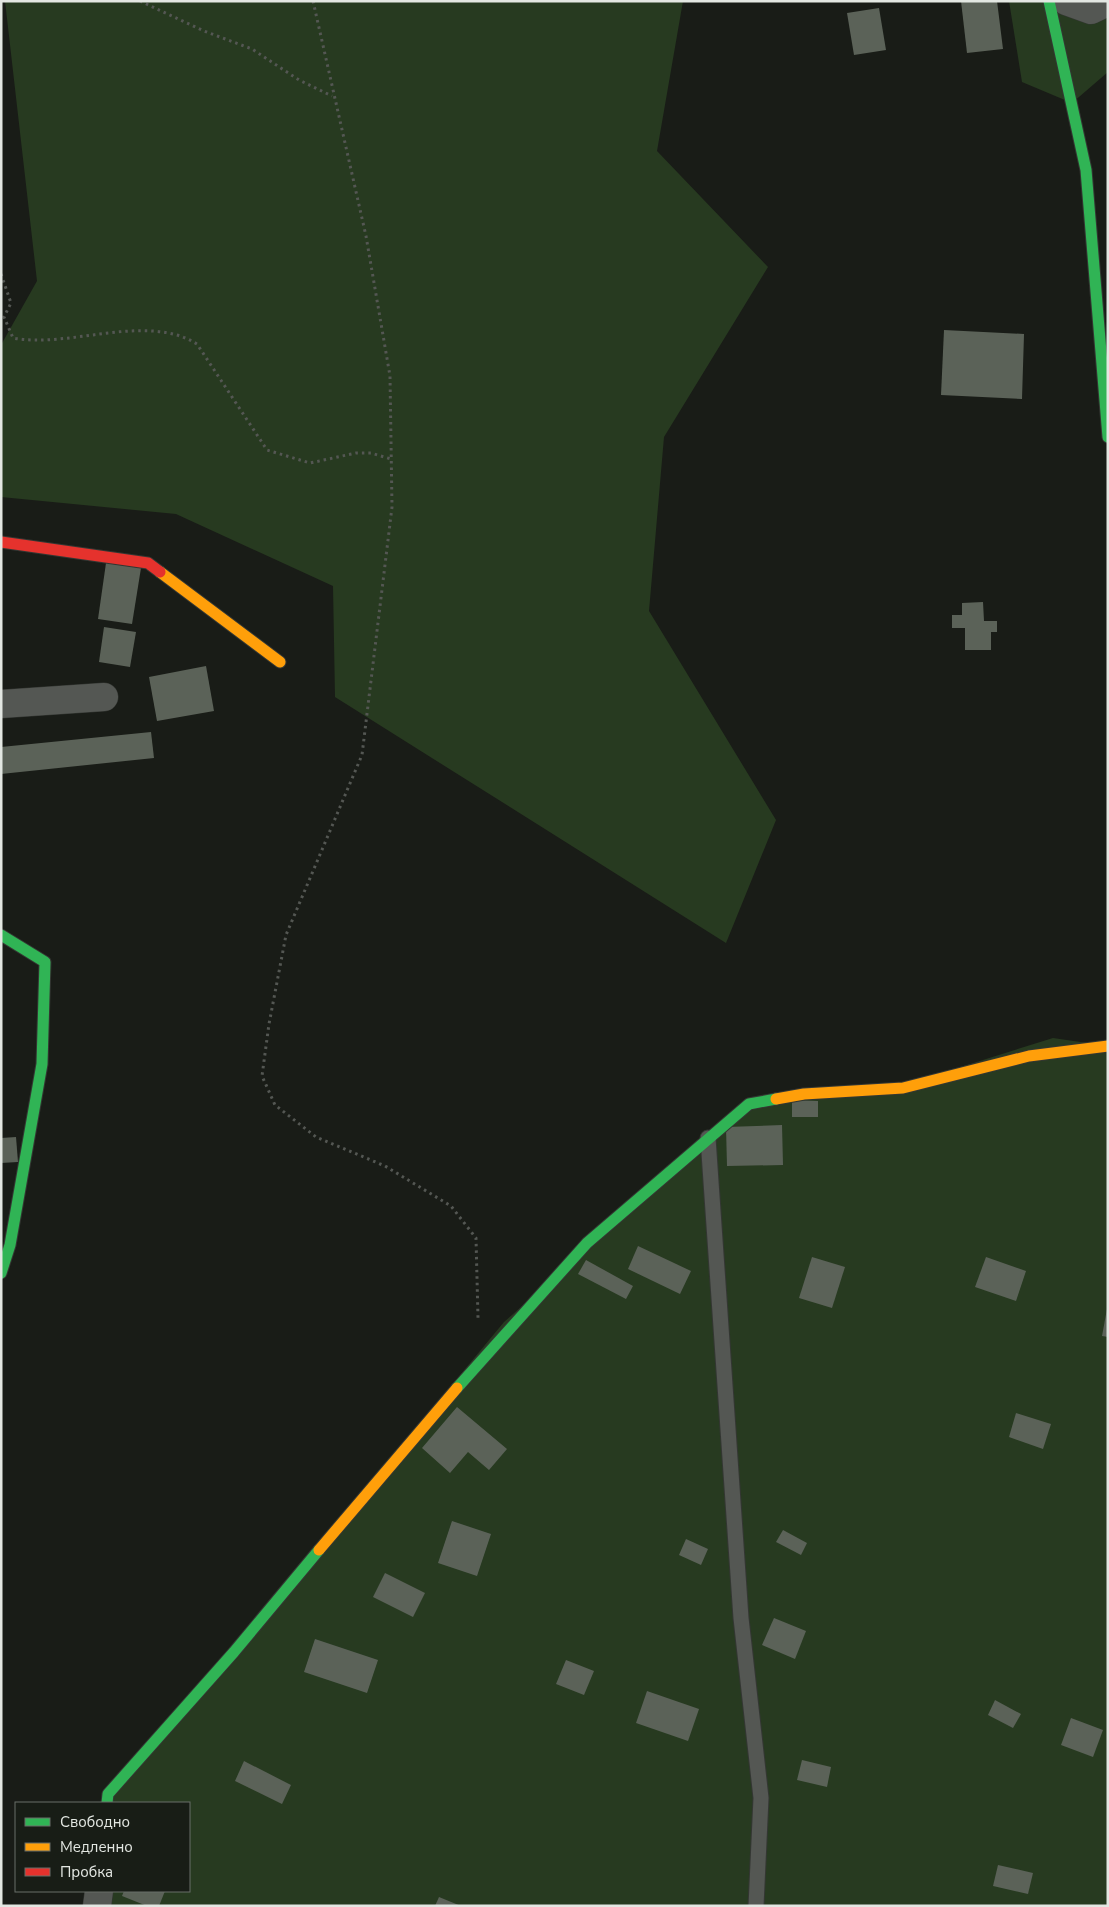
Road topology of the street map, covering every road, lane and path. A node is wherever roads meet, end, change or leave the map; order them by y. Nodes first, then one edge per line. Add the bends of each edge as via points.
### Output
1 (140, 1) edge
2 (313, 1) edge
3 (1049, 1) edge
4 (1066, 1) edge
5 (1108, 2) edge
6 (332, 96) junction
7 (1, 274) edge
8 (1108, 437) edge
9 (391, 459) junction
10 (1, 542) edge
11 (280, 662) dead end
12 (104, 697) dead end
13 (1, 704) edge
14 (1, 935) edge
15 (1108, 1046) edge
16 (708, 1138) junction
17 (1, 1272) edge
18 (478, 1324) dead end
19 (107, 1802) edge
20 (99, 1892) edge
21 (97, 1906) edge
22 (756, 1906) edge

1 - 6 path via 252,49
2 - 6 path
3 - 8 street via 1086,170
4 - 5 street via 1091,10
6 - 9 path via 366,236 390,376
7 - 9 path via 10,303 4,317 13,338 31,341 117,332 158,332 186,337 197,344 267,450 310,462 356,453
9 - 18 path via 392,507 362,755 286,935 262,1076 275,1105 316,1137 385,1166 451,1206 476,1238
10 - 11 street via 148,563
12 - 13 street
14 - 17 street via 45,962 42,1064 10,1245
15 - 16 street via 1029,1056 903,1088 804,1094 749,1104
16 - 19 street via 580,1250 430,1418 234,1652 108,1794
16 - 22 lane via 741,1618 761,1798
20 - 21 street

